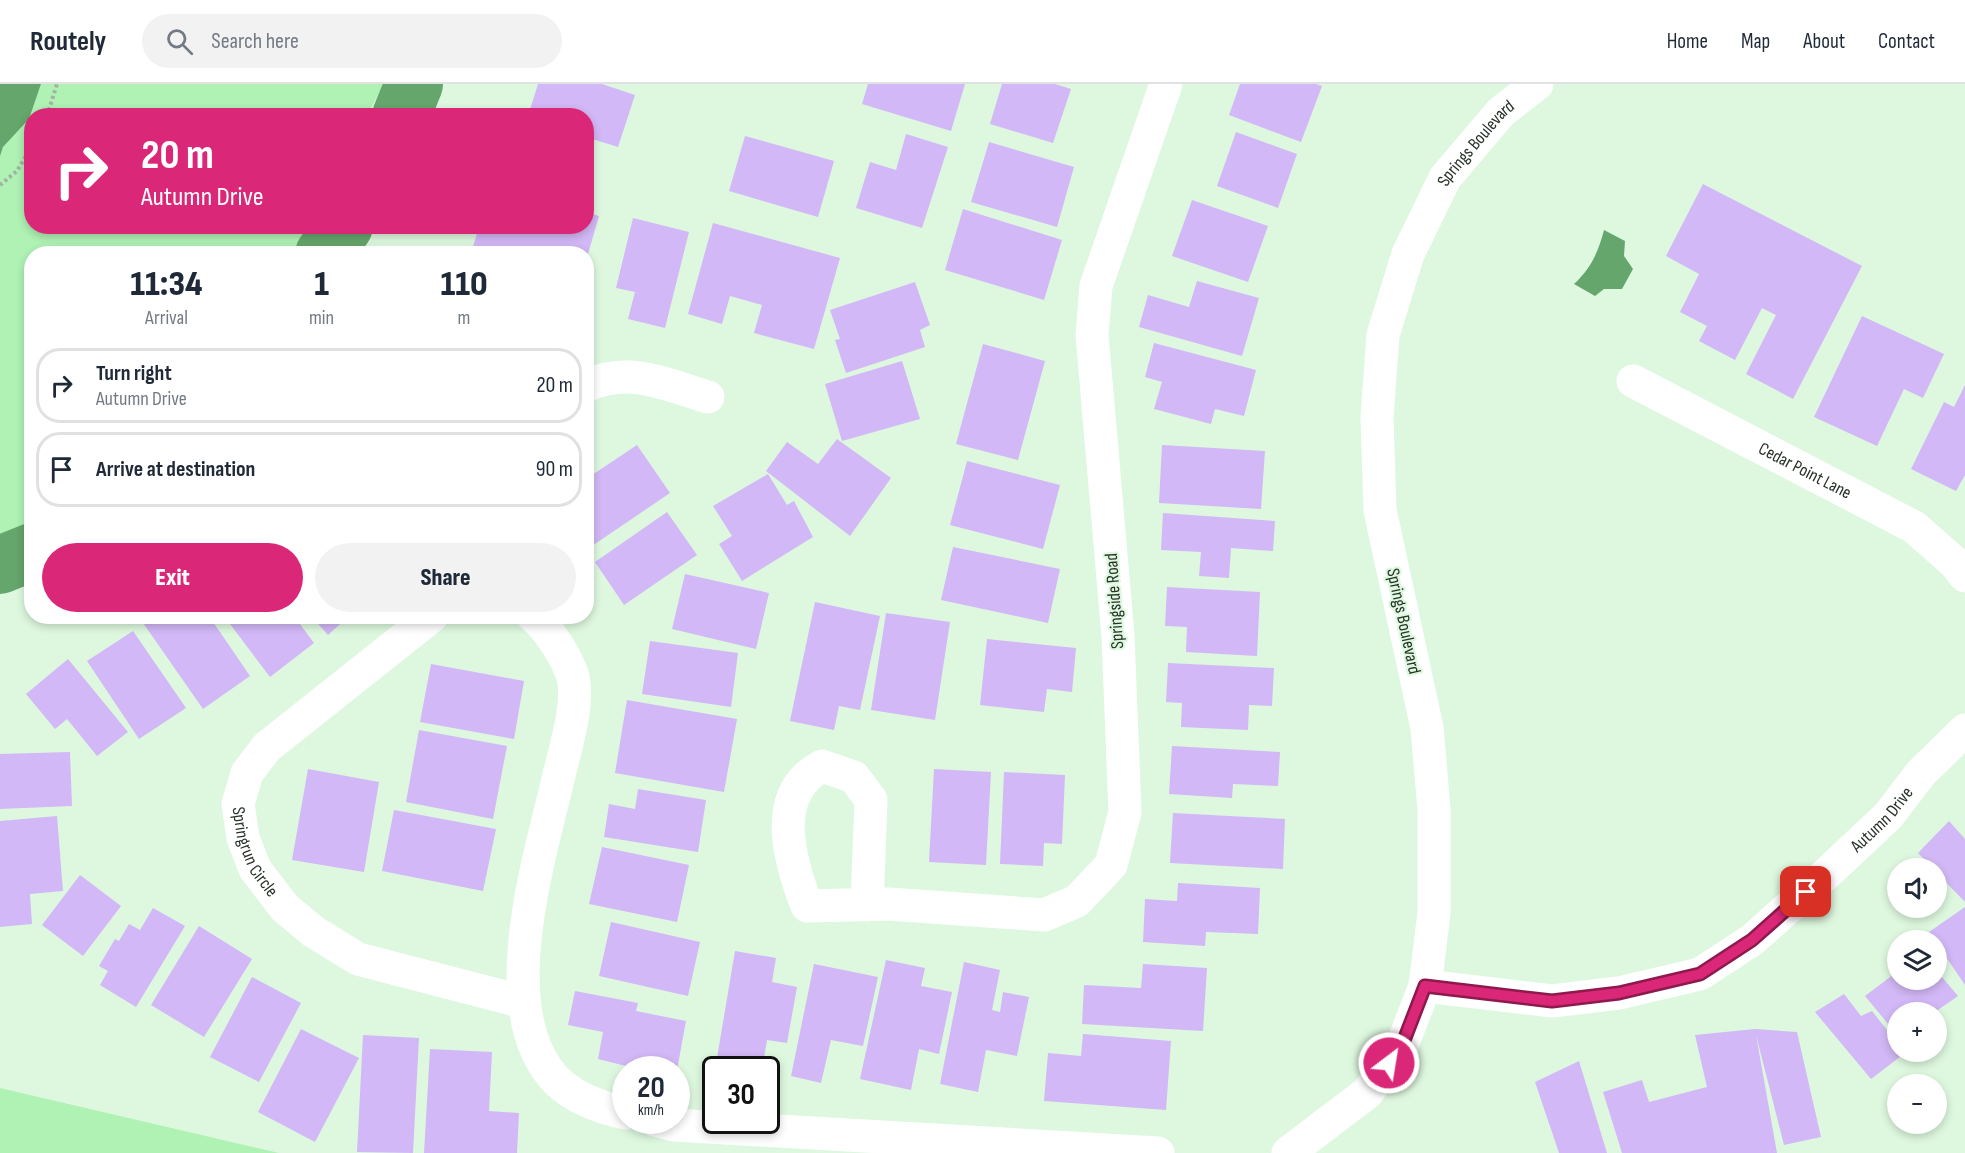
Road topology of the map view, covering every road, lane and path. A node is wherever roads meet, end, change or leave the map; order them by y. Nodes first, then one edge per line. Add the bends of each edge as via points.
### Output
1 (57, 84) edge
2 (1166, 84) edge
3 (1537, 84) edge
4 (50, 108) edge
5 (24, 159) edge
6 (0, 185) edge
7 (1633, 381) dead end
8 (594, 383) edge
9 (708, 397) dead end
10 (1965, 576) edge
11 (422, 624) edge
12 (539, 624) edge
13 (1965, 730) edge
14 (867, 905) dead end
15 (1425, 986) junction
16 (524, 1002) junction
17 (612, 1108) edge
18 (690, 1126) edge
19 (1158, 1153) edge
20 (1288, 1153) edge

1 - 4 path
2 - 14 street, Springside Road via 1096,286 1092,335 1118,636 1125,812 1111,865 1077,901 1044,915
3 - 15 street, Springs Boulevard via 1501,112 1445,178 1408,254 1383,335 1377,417 1380,510 1427,728 1434,809 1434,913
5 - 6 path
7 - 10 street, Cedar Point Lane via 1914,527
8 - 9 street via 616,375
11 - 16 street, Springrun Circle via 267,747 247,773 238,804 243,838 255,869 285,908 314,932 358,959
12 - 16 street via 561,653 573,678 572,719 531,902 522,958
13 - 15 street, Autumn Drive via 1921,773 1888,816 1824,876 1752,940 1700,974 1619,993 1552,1001
15 - 20 street, Springs Boulevard via 1401,1048 1367,1093
16 - 17 street via 530,1038 556,1080 579,1097
18 - 19 street

